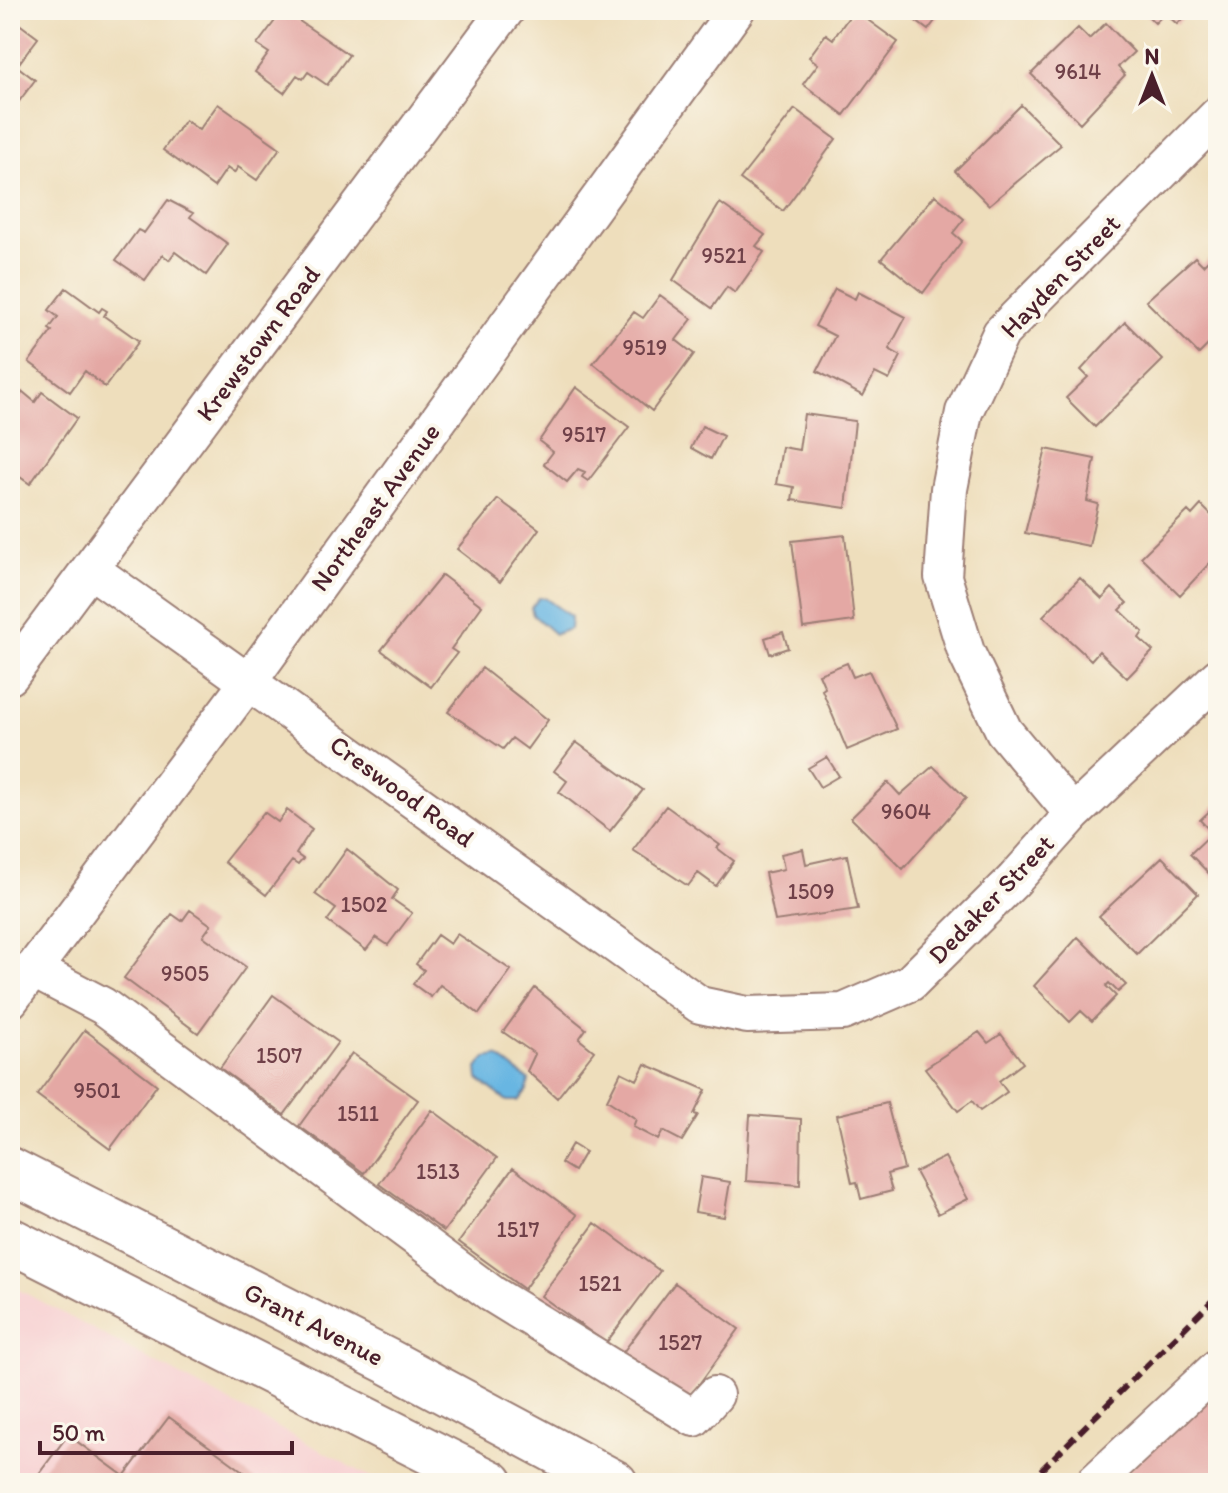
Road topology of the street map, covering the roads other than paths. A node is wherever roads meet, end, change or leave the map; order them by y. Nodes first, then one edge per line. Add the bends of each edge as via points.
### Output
1 (506, 10) edge
2 (736, 10) edge
3 (1218, 115) edge
4 (90, 569) junction
5 (10, 676) edge
6 (1218, 677) edge
7 (249, 681) junction
8 (1073, 814) junction
9 (32, 969) junction
10 (10, 1000) edge
11 (716, 1008) joint
12 (10, 1170) edge
13 (10, 1240) edge
14 (1218, 1367) edge
15 (715, 1395) dead end
16 (491, 1483) edge
17 (615, 1483) edge
18 (1094, 1483) edge

1 - 4 street, Krewstown Road
2 - 7 street, Northeast Avenue
3 - 8 street, Hayden Street via 1001,333 964,412 949,489 943,577 966,652 1004,731
4 - 5 street, Krewstown Road
4 - 7 street, Creswood Road
6 - 8 street, Dedaker Street
7 - 9 street, Northeast Avenue
7 - 11 street, Creswood Road via 700,1005
8 - 11 street, Dedaker Street via 910,983 843,1012 747,1015
9 - 10 street, Northeast Avenue
9 - 15 street via 103,1006 492,1294 694,1418
12 - 17 main road, Grant Avenue
13 - 16 main road
14 - 18 street

